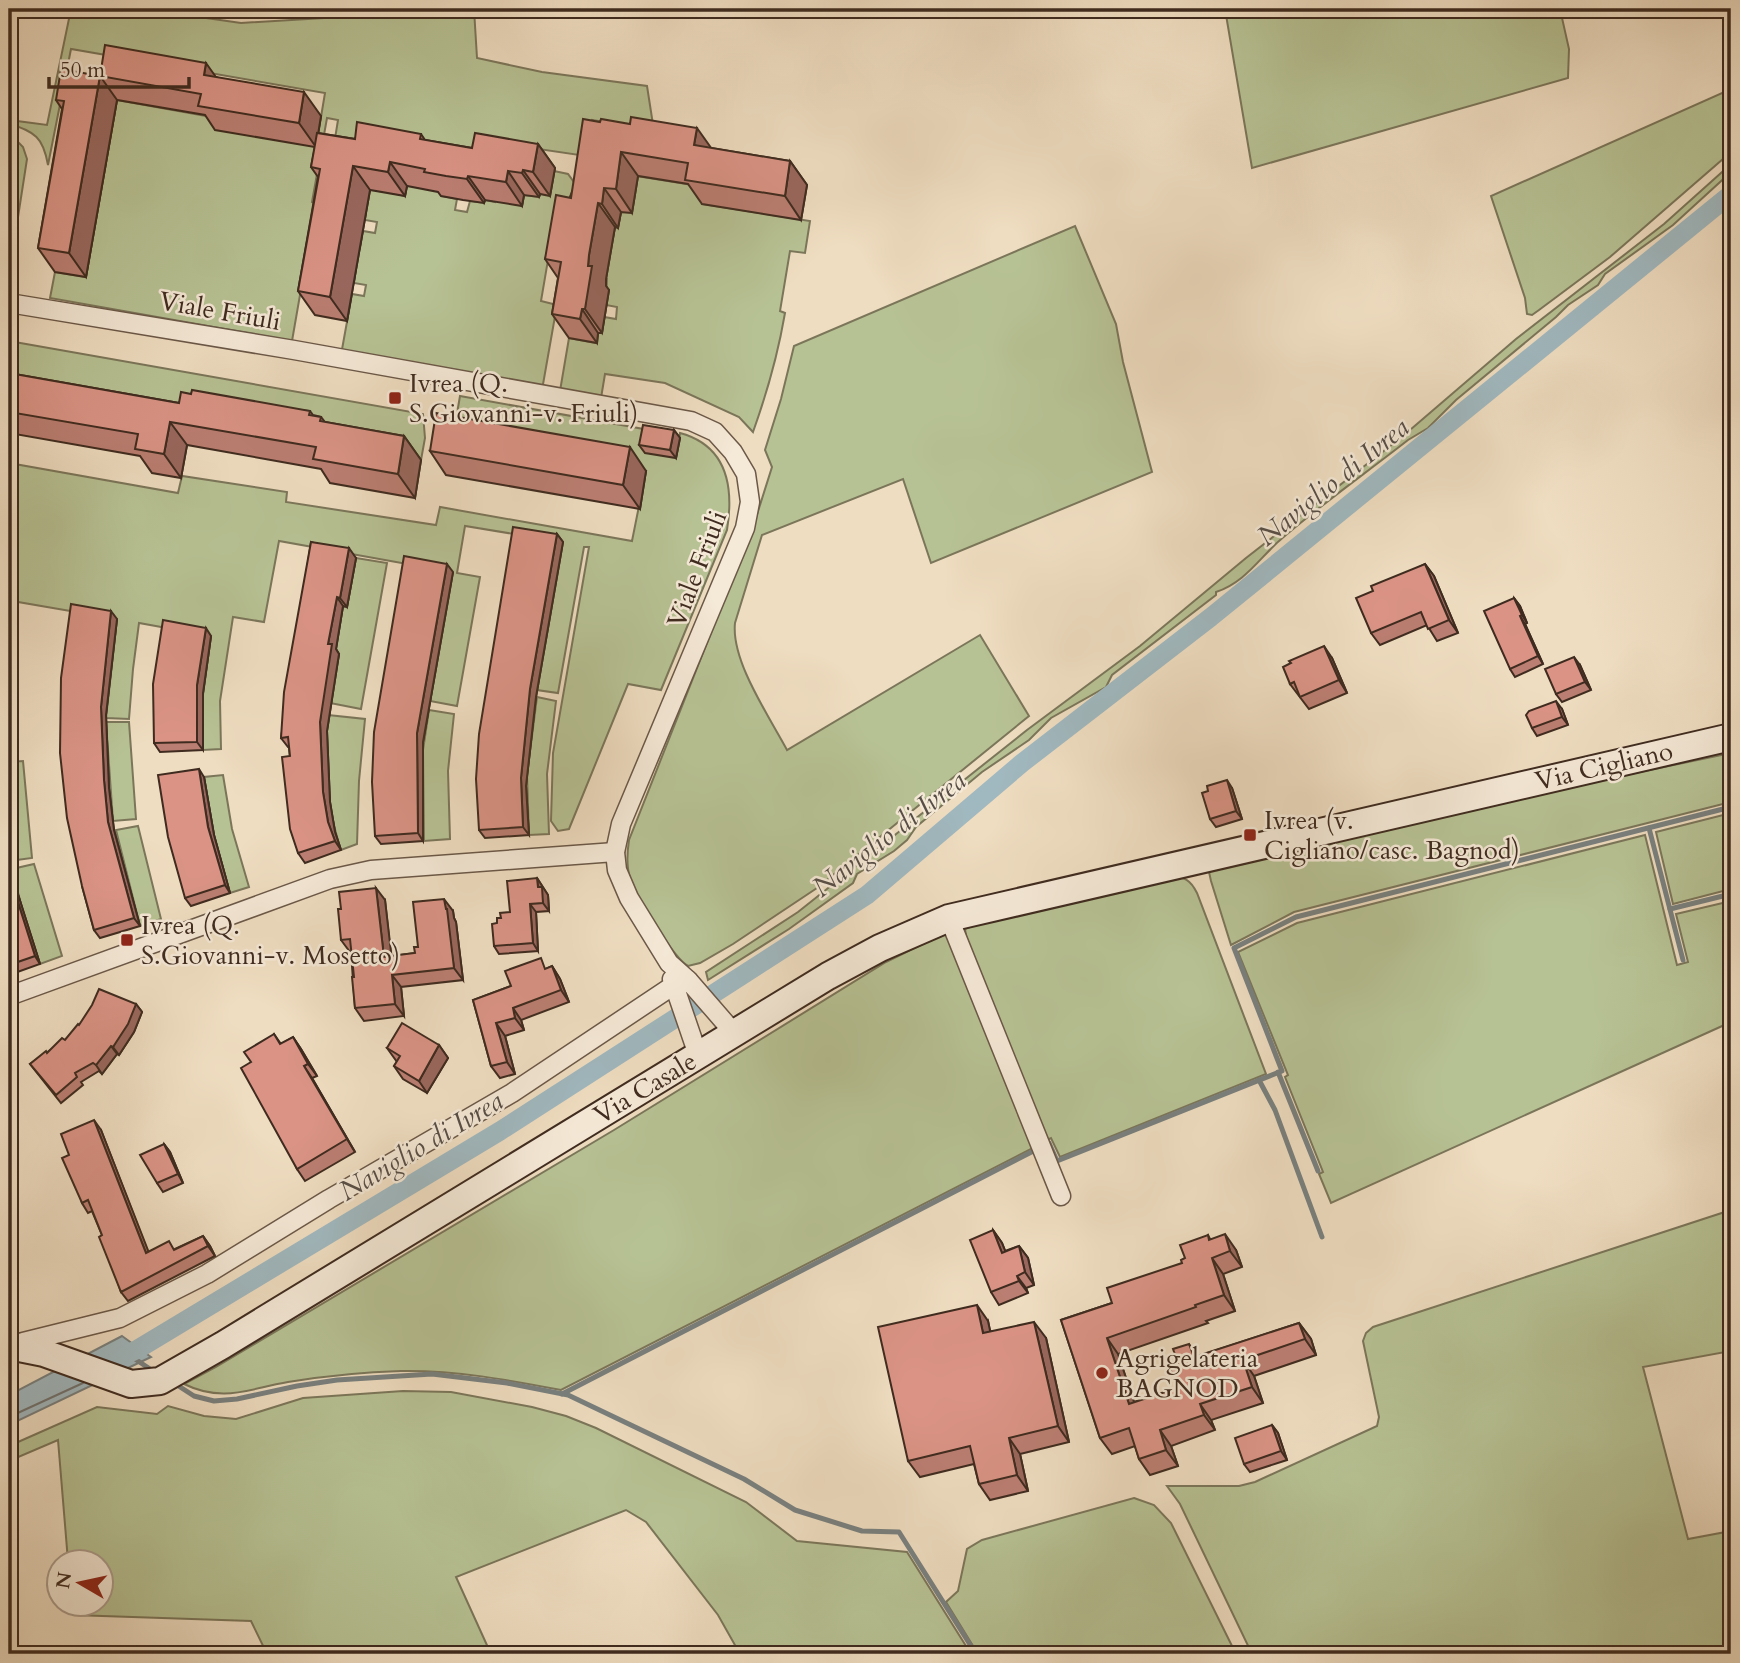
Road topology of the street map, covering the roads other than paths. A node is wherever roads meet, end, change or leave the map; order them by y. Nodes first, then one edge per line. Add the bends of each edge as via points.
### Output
1 (9, 303) edge
2 (1731, 737) edge
3 (615, 852) junction
4 (1189, 861) joint
5 (949, 918) junction
6 (681, 984) junction
7 (9, 996) edge
8 (727, 1024) junction
9 (698, 1055) junction
10 (1061, 1196) dead end
11 (9, 1346) edge

1 - 3 street, Viale Friuli via 691,421 715,432 746,474 750,502 745,528 621,824
2 - 4 main road, Via Cigliano
3 - 6 street, Viale Friuli via 623,885
3 - 7 street via 371,870 330,879
4 - 5 main road, Via Casale
5 - 8 main road, Via Casale
5 - 10 street
6 - 8 street, Viale Friuli
6 - 9 street, Viale Friuli
6 - 11 street via 497,1103 185,1286 120,1318
8 - 9 main road, Via Casale
9 - 11 main road, Via Casale via 160,1381 131,1384 44,1353

